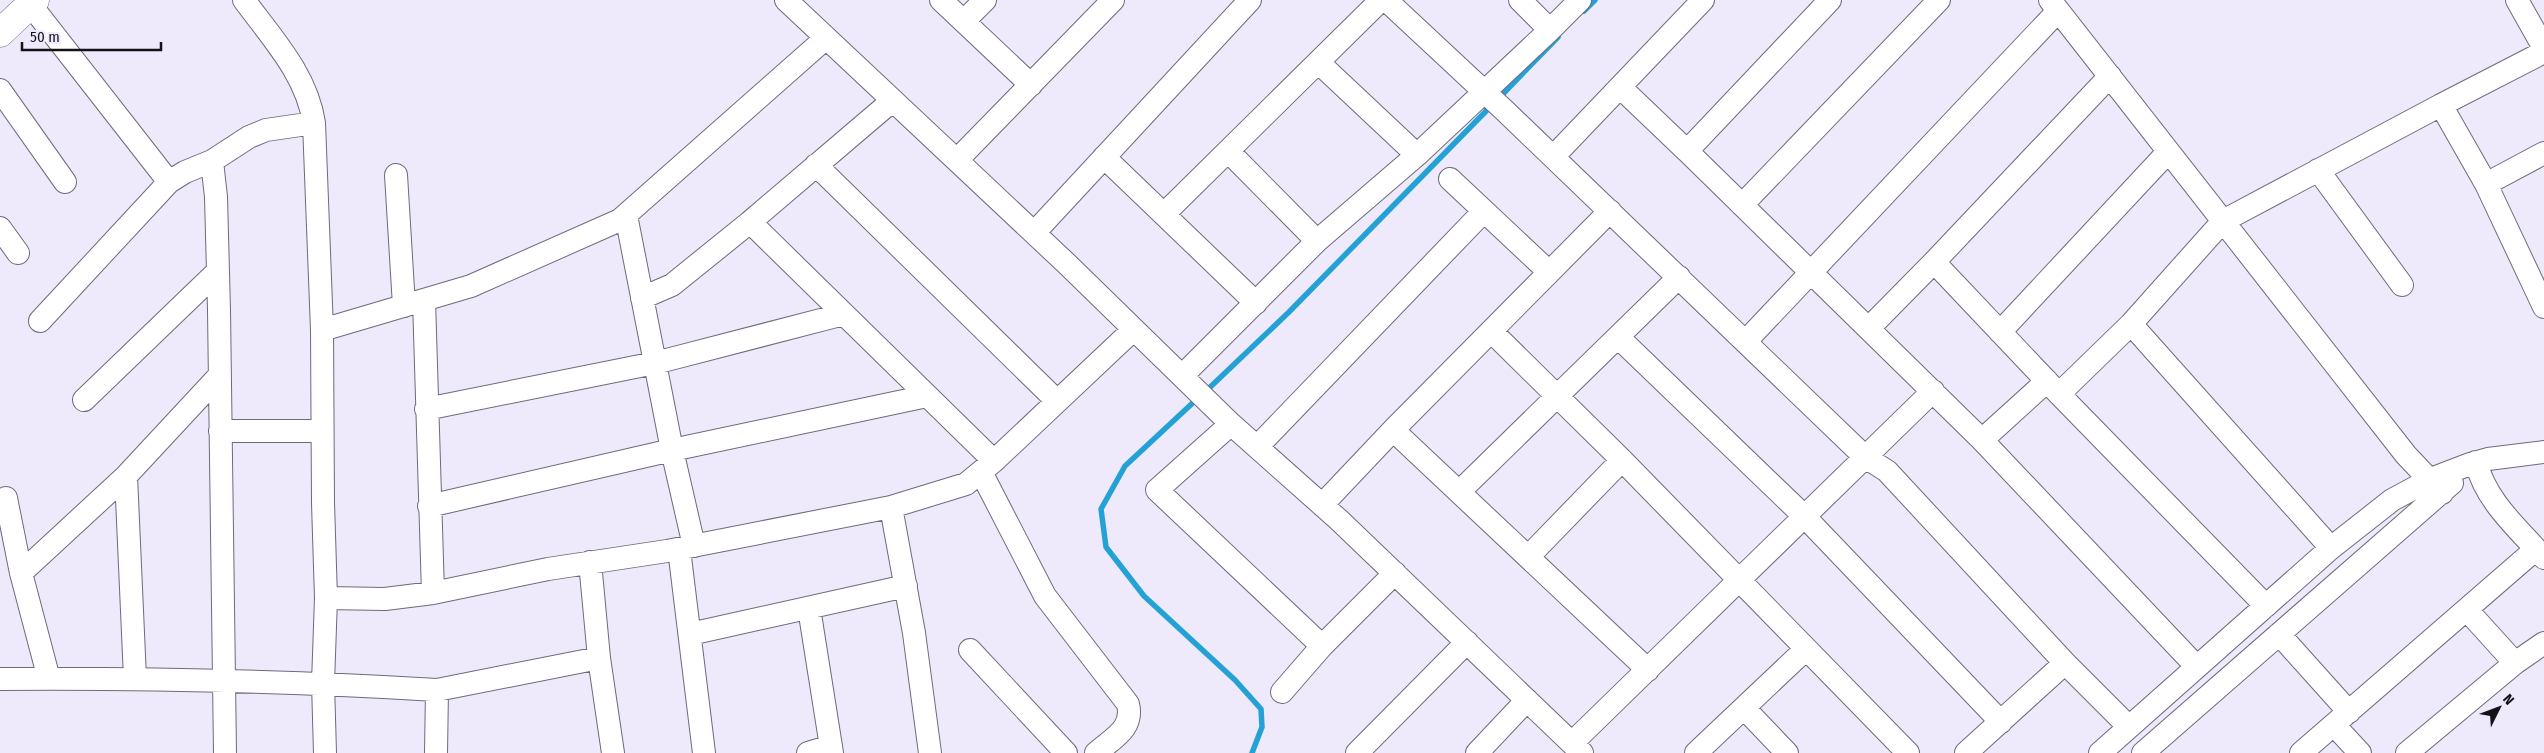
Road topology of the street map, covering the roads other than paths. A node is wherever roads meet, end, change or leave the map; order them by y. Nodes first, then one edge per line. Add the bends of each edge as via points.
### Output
1 (244, 0) edge
2 (786, 0) edge
3 (940, 0) edge
4 (985, 0) edge
5 (1113, 0) edge
6 (1250, 0) edge
7 (1381, 0) edge
8 (1386, 0) edge
9 (1520, 0) edge
10 (1580, 0) edge
11 (1703, 0) edge
12 (1830, 0) edge
13 (1939, 0) edge
14 (2517, 0) edge
15 (25, 1) edge
16 (2054, 5) edge
17 (0, 10) edge
18 (964, 21) junction
19 (1550, 30) junction
20 (0, 33) edge
21 (826, 38) junction
22 (2544, 48) edge
23 (2544, 52) edge
24 (1318, 62) junction
25 (2110, 76) junction
26 (1031, 85) junction
27 (1620, 87) junction
28 (0, 90) edge
29 (1492, 99) junction
30 (892, 101) junction
31 (2441, 105) junction
32 (314, 123) junction
33 (1228, 151) junction
34 (1686, 151) junction
35 (2168, 152) junction
36 (2544, 153) edge
37 (1417, 155) junction
38 (1104, 157) junction
39 (1554, 157) junction
40 (957, 160) junction
41 (212, 161) junction
42 (816, 165) junction
43 (2318, 170) junction
44 (396, 174) dead end
45 (1450, 179) dead end
46 (65, 182) dead end
47 (169, 182) junction
48 (2486, 184) junction
49 (1742, 205) junction
50 (1484, 211) junction
51 (1610, 211) junction
52 (1164, 214) junction
53 (626, 215) junction
54 (2223, 220) junction
55 (750, 222) junction
56 (0, 228) edge
57 (1034, 233) junction
58 (1317, 241) junction
59 (18, 253) dead end
60 (1934, 262) junction
61 (217, 272) junction
62 (1549, 272) junction
63 (1810, 272) junction
64 (1679, 277) junction
65 (2402, 286) dead end
66 (642, 298) junction
67 (414, 303) junction
68 (1256, 303) junction
69 (2544, 307) edge
70 (844, 314) junction
71 (40, 321) dead end
72 (2131, 324) junction
73 (1869, 328) junction
74 (322, 330) junction
75 (1133, 330) junction
76 (1491, 331) junction
77 (2000, 332) junction
78 (1618, 337) junction
79 (1746, 341) junction
80 (655, 363) junction
81 (219, 376) junction
82 (2053, 388) junction
83 (1195, 389) junction
84 (1933, 391) junction
85 (926, 396) junction
86 (1557, 397) junction
87 (84, 400) dead end
88 (1057, 401) junction
89 (426, 409) junction
90 (1231, 424) junction
91 (220, 430) junction
92 (1393, 430) junction
93 (322, 431) junction
94 (1982, 440) junction
95 (1257, 447) junction
96 (672, 450) junction
97 (2544, 452) edge
98 (1866, 457) junction
99 (1622, 460) junction
100 (2473, 463) junction
101 (987, 466) junction
102 (126, 476) junction
103 (2436, 486) junction
104 (1460, 492) junction
105 (6, 498) dead end
106 (1322, 505) junction
107 (429, 506) junction
108 (891, 507) junction
109 (1805, 517) junction
110 (687, 547) junction
111 (2331, 548) junction
112 (2540, 553) edge
113 (1528, 557) junction
114 (590, 562) junction
115 (21, 573) junction
116 (1395, 573) junction
117 (1740, 581) junction
118 (906, 586) junction
119 (433, 593) junction
120 (326, 598) junction
121 (2266, 606) junction
122 (809, 608) junction
123 (2467, 610) junction
124 (690, 634) junction
125 (2279, 634) junction
126 (1467, 642) junction
127 (2544, 643) edge
128 (1322, 646) junction
129 (1806, 649) junction
130 (970, 650) dead end
131 (599, 658) junction
132 (2065, 663) junction
133 (2515, 664) junction
134 (2196, 666) junction
135 (1648, 670) junction
136 (134, 678) junction
137 (0, 679) edge
138 (50, 679) junction
139 (224, 681) junction
140 (323, 683) junction
141 (437, 690) junction
142 (1282, 692) dead end
143 (1527, 700) junction
144 (1744, 708) junction
145 (2341, 718) junction
146 (2001, 722) junction
147 (2129, 727) junction
148 (1577, 748) edge
149 (831, 750) edge
150 (226, 753) edge
151 (325, 753) edge
152 (436, 753) edge
153 (610, 753) edge
154 (704, 753) edge
155 (808, 753) edge
156 (930, 753) edge
157 (1066, 753) edge
158 (1096, 753) edge
159 (1357, 753) edge
160 (1478, 753) edge
161 (1696, 753) edge
162 (1787, 753) edge
163 (1908, 753) edge
164 (1966, 753) edge
165 (2100, 753) edge
166 (2143, 753) edge
167 (2301, 753) edge
168 (2360, 753) edge
169 (2407, 753) edge

1 - 32 street via 294,69 311,103
2 - 21 street
3 - 18 street
4 - 18 street
5 - 26 street
6 - 38 street
7 - 24 street
8 - 29 street
9 - 19 street
10 - 19 street
11 - 27 street
12 - 34 street
13 - 49 street
14 - 22 street
15 - 17 main road
15 - 20 main road
15 - 47 street
16 - 25 street
16 - 63 street
18 - 26 street
19 - 29 street
21 - 30 street
21 - 53 street
23 - 31 street
24 - 33 street
24 - 37 street
25 - 35 street
25 - 60 street
26 - 40 street
27 - 34 street
27 - 39 street
28 - 46 street
29 - 37 street
29 - 39 street
30 - 40 street
30 - 42 street
31 - 43 street
31 - 48 street
32 - 41 street via 266,130
32 - 74 street
33 - 52 street
33 - 58 street
34 - 49 street
35 - 54 street
35 - 77 street
36 - 48 street
37 - 58 street
38 - 52 street
38 - 57 street
39 - 51 street
40 - 57 street
41 - 47 street
41 - 61 street
42 - 55 street
42 - 88 street
43 - 54 street
43 - 65 street
44 - 67 street
45 - 50 street
47 - 71 street
48 - 69 street
49 - 63 street
50 - 62 street
50 - 95 street
51 - 62 street
51 - 64 street
52 - 68 street
53 - 66 street
53 - 67 street via 471,286
54 - 72 street
54 - 103 street via 2406,455
55 - 66 street via 672,285
55 - 70 street
56 - 59 street
57 - 75 street
58 - 68 street
60 - 73 street
60 - 77 street
61 - 81 street
61 - 87 street
62 - 76 street
63 - 73 street
63 - 79 street
64 - 78 street
64 - 79 street
66 - 80 street
67 - 74 street
67 - 89 street
68 - 83 street
70 - 80 street
70 - 85 street
72 - 82 street
72 - 111 street
73 - 84 street
74 - 93 street
75 - 83 street
75 - 88 street
76 - 86 street
76 - 92 street
77 - 82 street
78 - 86 street
78 - 109 street
79 - 98 street
80 - 89 street
80 - 96 street
81 - 91 street
81 - 102 street
82 - 94 street
82 - 121 street
83 - 90 street
84 - 94 street
84 - 98 street
85 - 96 street
85 - 101 street
86 - 99 street
86 - 104 street
88 - 101 street
89 - 107 street
90 - 95 street
90 - 128 street via 1157,490
91 - 93 street
91 - 139 street
92 - 104 street
92 - 106 street
93 - 120 street
94 - 134 street
95 - 106 street
96 - 107 street
96 - 110 street
97 - 100 street
98 - 109 street
98 - 132 street via 1887,472
99 - 113 street
99 - 117 street
100 - 103 street
100 - 112 street via 2492,499
101 - 108 street via 966,484
101 - 158 street via 1045,596 1128,704 1131,715 1128,725
102 - 115 street
102 - 136 street
103 - 111 street via 2392,500
103 - 125 street
104 - 113 street
105 - 115 street
106 - 116 street
107 - 119 street
108 - 110 street
108 - 118 street
109 - 117 street
109 - 146 street
110 - 114 street
110 - 124 street
111 - 121 street
112 - 123 street
113 - 135 street
114 - 119 street
114 - 131 street
115 - 138 street
116 - 126 street
116 - 128 street
117 - 129 street
117 - 135 street
118 - 122 street
118 - 156 street
119 - 120 street via 384,599
120 - 140 street
121 - 134 street
122 - 124 street
122 - 149 street
123 - 133 street
123 - 145 street
124 - 154 street
125 - 145 street
125 - 166 street
126 - 143 street
126 - 159 street
127 - 133 street
128 - 142 street
129 - 144 street
129 - 163 street
130 - 157 street
131 - 141 street
131 - 153 street
132 - 146 street
132 - 147 street
133 - 169 street
134 - 147 street
135 - 148 street
136 - 138 street
136 - 139 street
137 - 138 street
139 - 140 street
139 - 150 street
140 - 141 street
140 - 151 street
141 - 152 street
143 - 148 street
143 - 160 street
144 - 161 street
144 - 162 street
145 - 167 street
145 - 168 street
146 - 164 street
147 - 165 street
149 - 155 street

